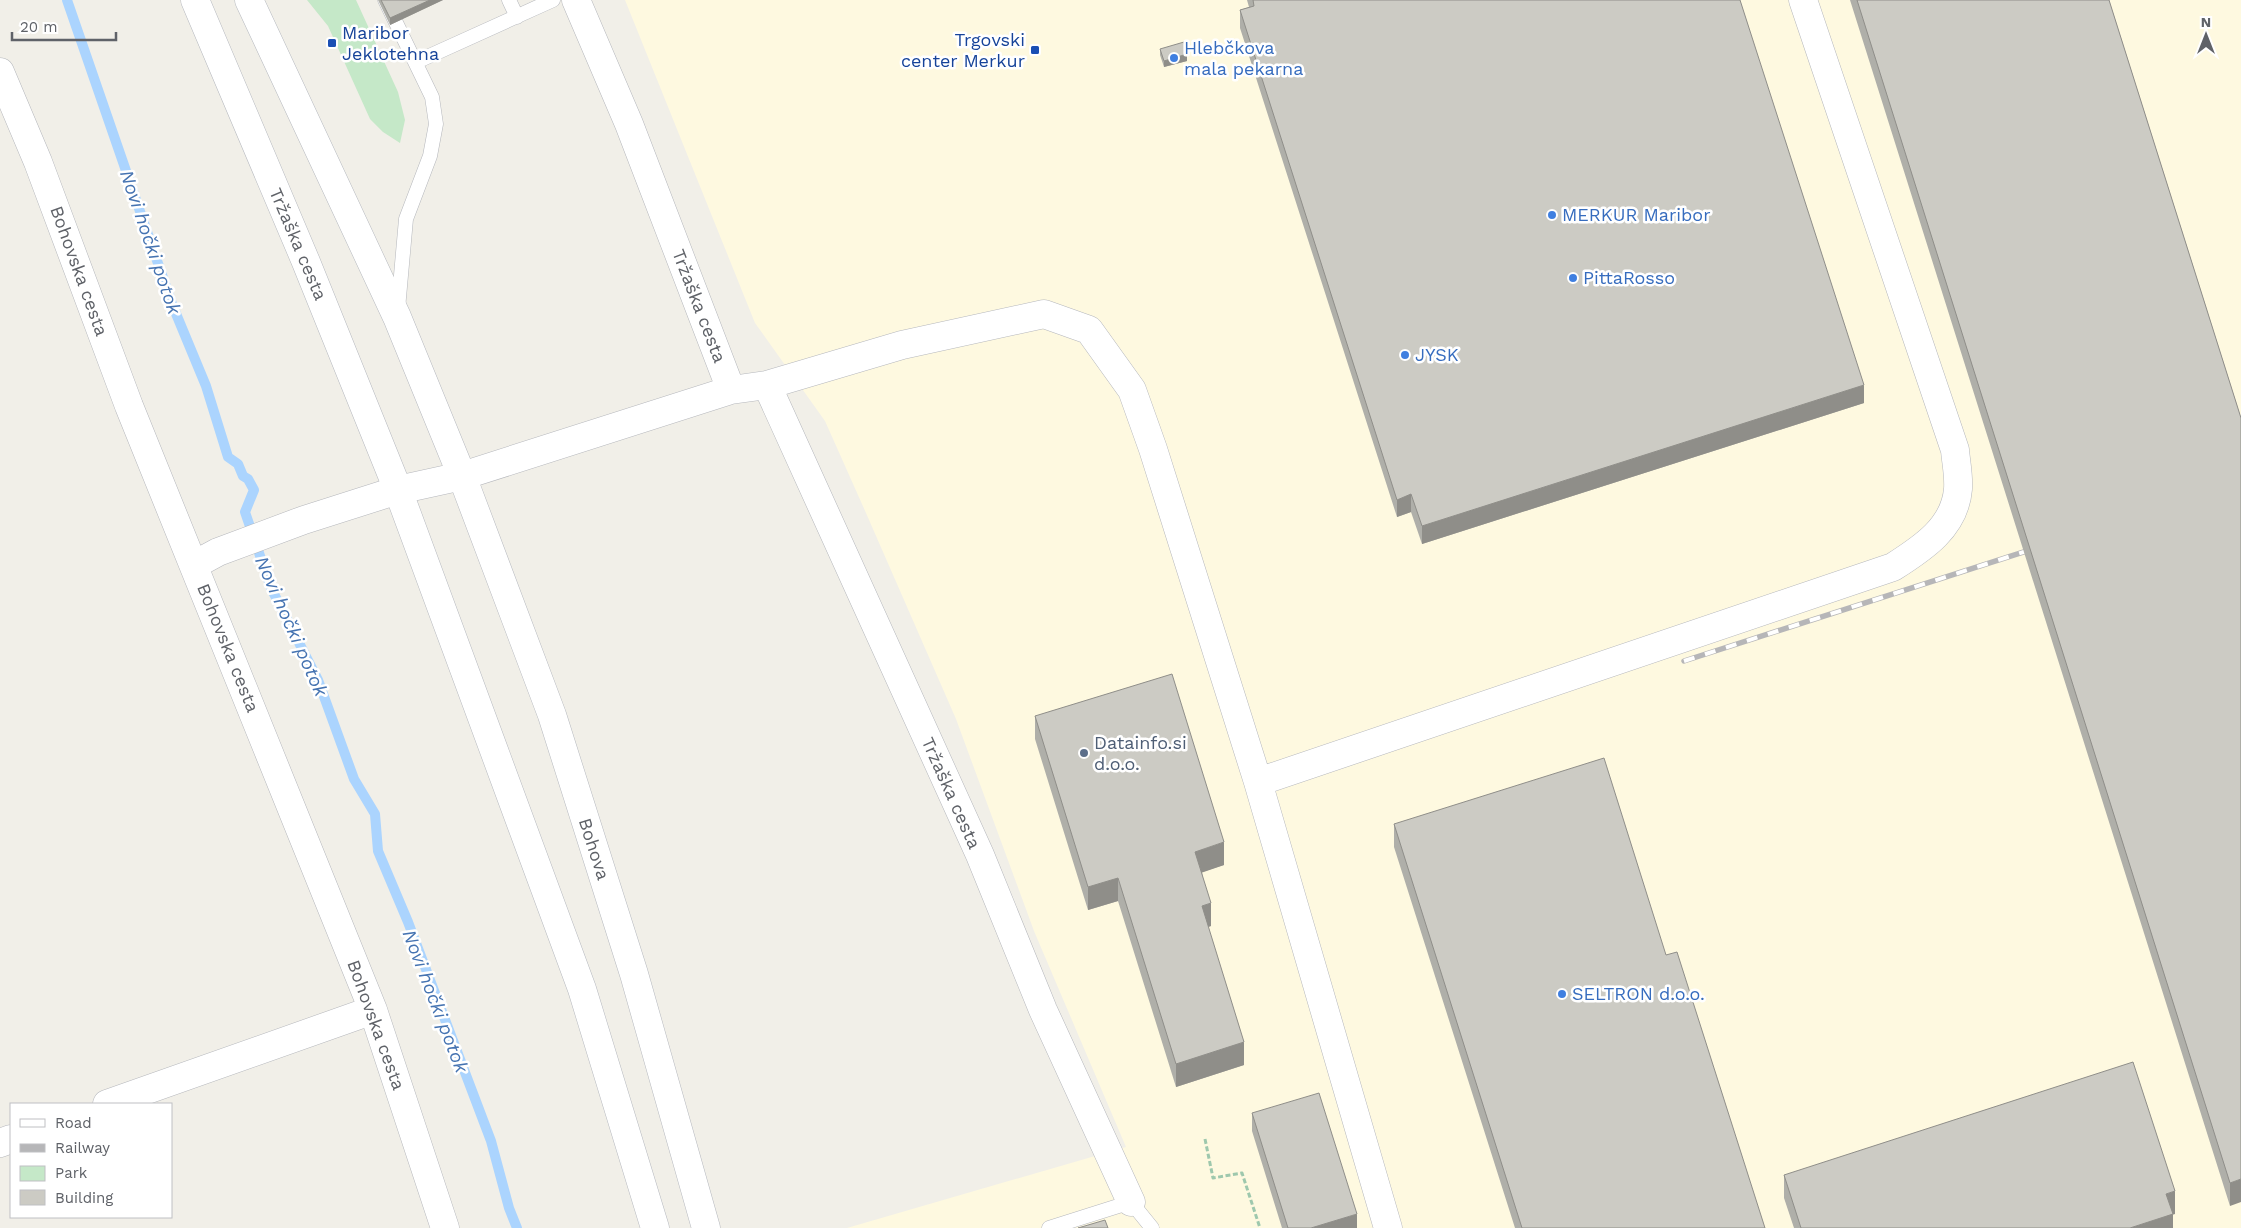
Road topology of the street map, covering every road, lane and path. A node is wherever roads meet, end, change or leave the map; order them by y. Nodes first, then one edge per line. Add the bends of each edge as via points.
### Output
1 (195, 0) edge
2 (249, 0) edge
3 (385, 0) edge
4 (509, 0) edge
5 (554, 0) edge
6 (576, 0) edge
7 (1803, 0) edge
8 (516, 16) junction
9 (416, 62) junction
10 (0, 72) edge
11 (397, 317) junction
12 (767, 385) junction
13 (731, 390) junction
14 (462, 476) junction
15 (398, 490) junction
16 (206, 559) junction
17 (1258, 782) junction
18 (373, 1010) junction
19 (110, 1103) edge
20 (1205, 1139) dead end
21 (1131, 1202) junction
22 (445, 1228) edge
23 (655, 1228) edge
24 (706, 1228) edge
25 (1049, 1228) edge
26 (1152, 1228) edge
27 (1260, 1228) edge
28 (1388, 1228) edge

1 - 15 street, Tržaška cesta
2 - 11 street
3 - 9 lane
4 - 8 lane
5 - 8 lane
6 - 13 street, Tržaška cesta via 629,124
7 - 17 street via 1955,450 1958,489 1942,530 1923,548 1893,567
8 - 9 lane
9 - 11 lane via 432,97 436,124 430,156 406,220
10 - 16 street, Bohovska cesta via 38,162 129,406
11 - 14 street
12 - 13 street
12 - 17 street via 902,345 1044,314 1089,330 1132,390
12 - 21 street, Tržaška cesta via 976,846 1043,1010
13 - 14 street
14 - 15 street
14 - 24 street, Bohova via 552,714 634,974
15 - 16 street via 304,520
15 - 23 street via 582,989
16 - 18 street, Bohovska cesta
17 - 28 street
18 - 19 street
18 - 22 street, Bohovska cesta
20 - 27 path via 1213,1178 1242,1172
21 - 25 lane
21 - 26 lane

